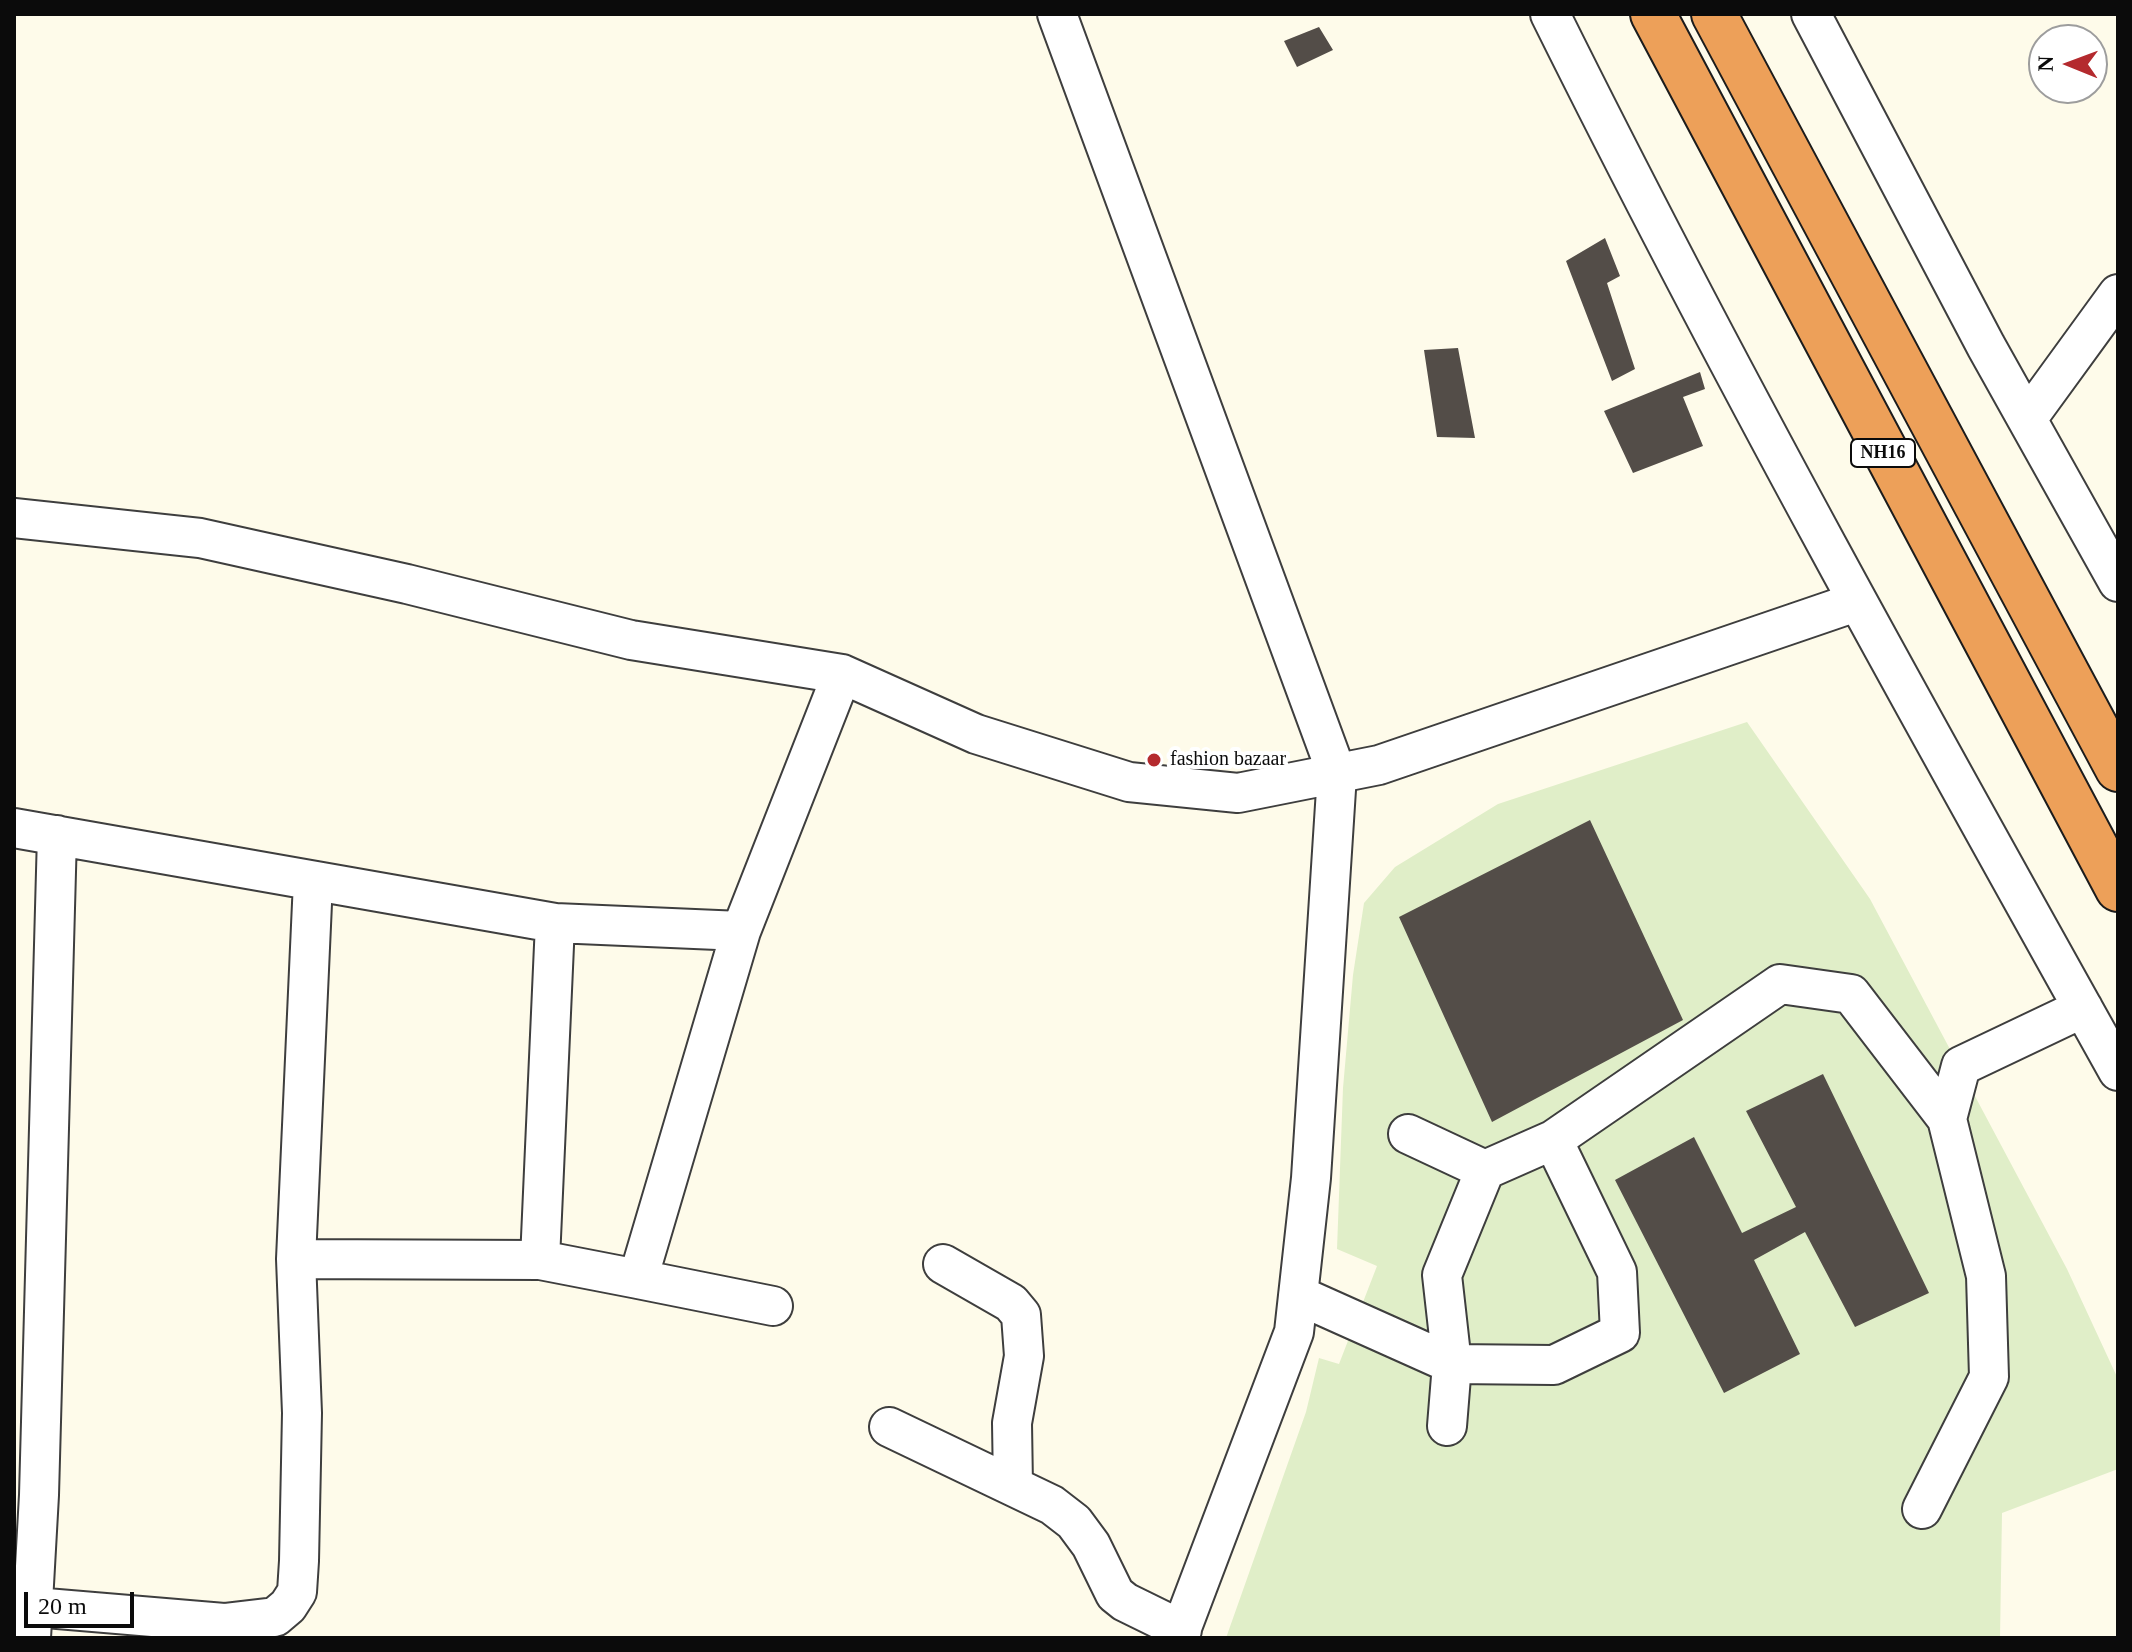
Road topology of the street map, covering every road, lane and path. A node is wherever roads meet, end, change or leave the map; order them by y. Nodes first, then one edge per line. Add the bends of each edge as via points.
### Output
1 (1057, 14) edge
2 (1550, 14) edge
3 (1653, 14) edge
4 (1714, 14) edge
5 (1811, 14) edge
6 (2118, 294) edge
7 (2027, 419) junction
8 (14, 518) edge
9 (2114, 561) edge
10 (1856, 602) junction
11 (842, 674) junction
12 (2118, 769) edge
13 (1337, 774) junction
14 (14, 828) edge
15 (57, 835) junction
16 (313, 881) junction
17 (2118, 889) edge
18 (555, 923) junction
19 (741, 931) junction
20 (2083, 1008) junction
21 (2118, 1071) edge
22 (1947, 1119) junction
23 (1408, 1134) dead end
24 (1553, 1140) junction
25 (1485, 1170) junction
26 (30, 1236) edge
27 (296, 1259) junction
28 (540, 1260) junction
29 (943, 1264) dead end
30 (638, 1279) junction
31 (1298, 1295) junction
32 (773, 1306) dead end
33 (1452, 1364) junction
34 (1447, 1426) dead end
35 (889, 1427) dead end
36 (1013, 1486) junction
37 (1922, 1509) dead end
38 (32, 1623) edge
39 (168, 1628) edge
40 (1180, 1634) edge

1 - 13 street
2 - 10 street
3 - 17 highway, NH16
4 - 12 highway, NH16
5 - 7 street
6 - 7 street
7 - 9 street
8 - 11 street via 200,538 631,640
10 - 13 street via 1379,765
10 - 20 street
11 - 13 street via 976,734 1129,782 1238,793
11 - 19 street
13 - 31 street via 1311,1178
14 - 15 street
15 - 16 street
15 - 26 street
16 - 18 street
16 - 27 street
18 - 19 street
18 - 28 street
19 - 30 street
20 - 21 street
20 - 22 street via 1961,1066
22 - 24 street via 1851,994 1780,984
22 - 37 street via 1986,1276 1989,1377
23 - 25 street
24 - 25 street
24 - 33 street via 1617,1272 1620,1333 1554,1365
25 - 33 street via 1442,1275
26 - 38 street
27 - 28 street
27 - 39 street via 302,1413 297,1592 275,1617
28 - 30 street
29 - 36 street via 1011,1303 1021,1315 1024,1356 1012,1423
30 - 32 street
31 - 33 street
31 - 40 street via 1294,1332
33 - 34 street
35 - 36 street
36 - 40 street via 1074,1522 1115,1594
38 - 39 street

